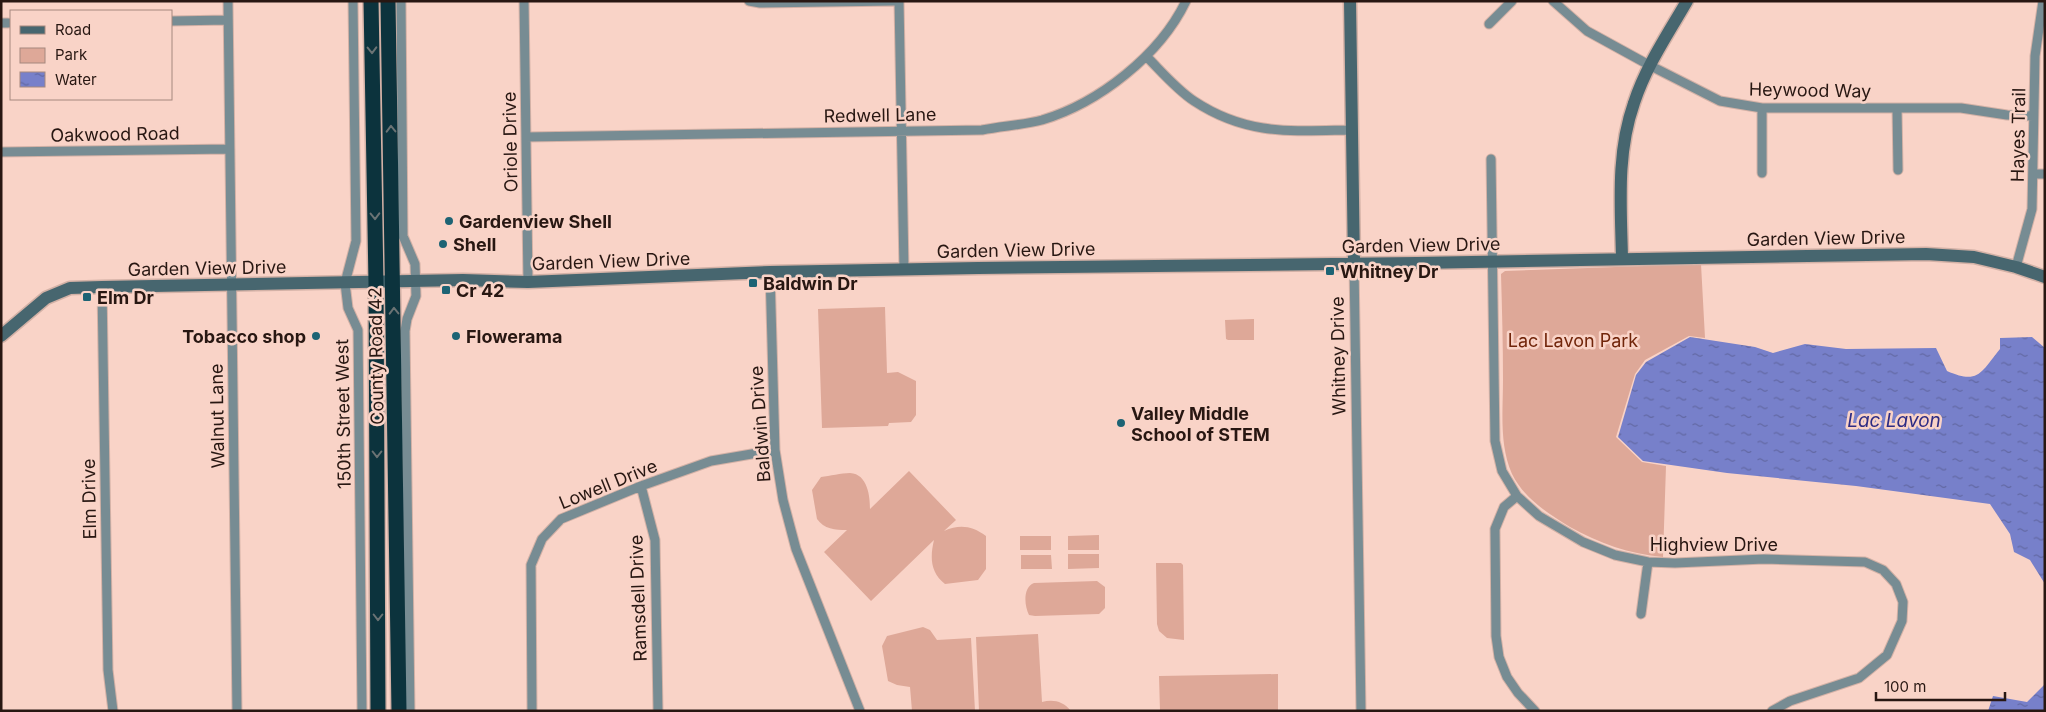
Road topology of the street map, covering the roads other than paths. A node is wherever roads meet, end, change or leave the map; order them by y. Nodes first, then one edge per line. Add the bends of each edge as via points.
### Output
1 (228, 1) edge
2 (353, 1) edge
3 (371, 1) edge
4 (388, 1) edge
5 (401, 1) edge
6 (524, 1) edge
7 (749, 1) edge
8 (894, 1) edge
9 (899, 1) edge
10 (1186, 1) edge
11 (1350, 1) edge
12 (1512, 1) edge
13 (1553, 1) edge
14 (1688, 1) edge
15 (2043, 1) edge
16 (228, 20) junction
17 (172, 21) edge
18 (1489, 24) dead end
19 (1146, 56) junction
20 (1649, 65) junction
21 (1762, 108) junction
22 (1897, 108) junction
23 (2034, 116) junction
24 (1352, 130) junction
25 (901, 131) junction
26 (526, 137) junction
27 (230, 149) junction
28 (1, 152) edge
29 (1491, 159) dead end
30 (1898, 170) dead end
31 (1762, 173) dead end
32 (2034, 174) junction
33 (2045, 174) edge
34 (1622, 259) junction
35 (1492, 262) junction
36 (1354, 264) junction
37 (2016, 267) junction
38 (904, 269) junction
39 (770, 272) junction
40 (2045, 277) edge
41 (415, 282) junction
42 (528, 282) junction
43 (345, 283) junction
44 (376, 283) junction
45 (394, 283) junction
46 (232, 285) junction
47 (102, 287) junction
48 (1, 336) edge
49 (775, 450) junction
50 (641, 486) junction
51 (1517, 496) junction
52 (1648, 562) junction
53 (1641, 614) dead end
54 (113, 711) edge
55 (237, 711) edge
56 (362, 711) edge
57 (378, 711) edge
58 (399, 711) edge
59 (410, 711) edge
60 (532, 711) edge
61 (658, 711) edge
62 (860, 711) edge
63 (1361, 711) edge
64 (1535, 711) edge
65 (1772, 711) edge

1 - 16 street, Walnut Lane
2 - 43 street, 150th Street West via 356,240
3 -> 44 highway, County Road 42
45 -> 4 highway, County Road 42
5 - 41 street via 403,236 415,264
6 - 26 street, Oriole Drive
7 - 8 street
9 - 25 street
10 - 19 street, Redwell Lane
11 - 24 street, Whitney Drive
12 - 18 street
13 - 20 street, Heywood Way via 1587,31
14 - 20 street
15 - 23 street, Hayes Trail via 2035,56
16 - 17 street
16 - 27 street, Walnut Lane
19 - 24 street via 1193,100 1234,122 1276,131
19 - 25 street, Redwell Lane via 1100,94 1042,120 982,130
20 - 21 street, Heywood Way via 1720,101
20 - 34 street via 1633,104 1623,149 1620,182
21 - 22 street, Heywood Way
21 - 31 street
22 - 23 street, Heywood Way via 1962,108
22 - 30 street
23 - 32 street, Hayes Trail
24 - 36 street, Whitney Drive
25 - 26 street, Redwell Lane
25 - 38 street
26 - 42 street, Oriole Drive
27 - 28 street, Oakwood Road
27 - 46 street, Walnut Lane
29 - 35 street, Highview Drive
32 - 33 street
32 - 37 street, Hayes Trail via 2032,209
34 - 35 street, Garden View Drive
34 - 37 street, Garden View Drive via 1926,254 1974,258
35 - 36 street, Garden View Drive
35 - 51 street, Highview Drive via 1495,441 1502,471
36 - 38 street, Garden View Drive
36 - 63 street, Whitney Drive
37 - 40 street, Garden View Drive
38 - 39 street, Garden View Drive
39 - 42 street, Garden View Drive
39 - 49 street, Baldwin Drive
41 - 42 street, Garden View Drive
41 - 45 street, Garden View Drive
41 - 59 street via 416,296 405,332
43 - 44 street, Garden View Drive
43 - 46 street, Garden View Drive
43 - 56 street, 150th Street West via 348,308 358,330
44 - 45 street, Garden View Drive
44 -> 57 highway, County Road 42
58 -> 45 highway, County Road 42
46 - 47 street, Garden View Drive
46 - 55 street, Walnut Lane
47 - 48 street, Garden View Drive via 70,288 46,298
47 - 54 street, Elm Drive via 108,670
49 - 50 street, Lowell Drive via 712,461
49 - 62 street, Baldwin Drive via 783,500 796,549
50 - 60 street, Lowell Drive via 560,519 542,539 531,565
50 - 61 street, Ramsdell Drive via 656,540
51 - 52 street, Highview Drive via 1539,516 1583,542 1615,555
51 - 64 street via 1504,507 1495,529 1496,636 1506,677
52 - 53 street
52 - 65 street, Highview Drive via 1764,559 1865,562 1883,570 1896,584 1903,602 1902,622 1887,655 1859,678 1790,701

